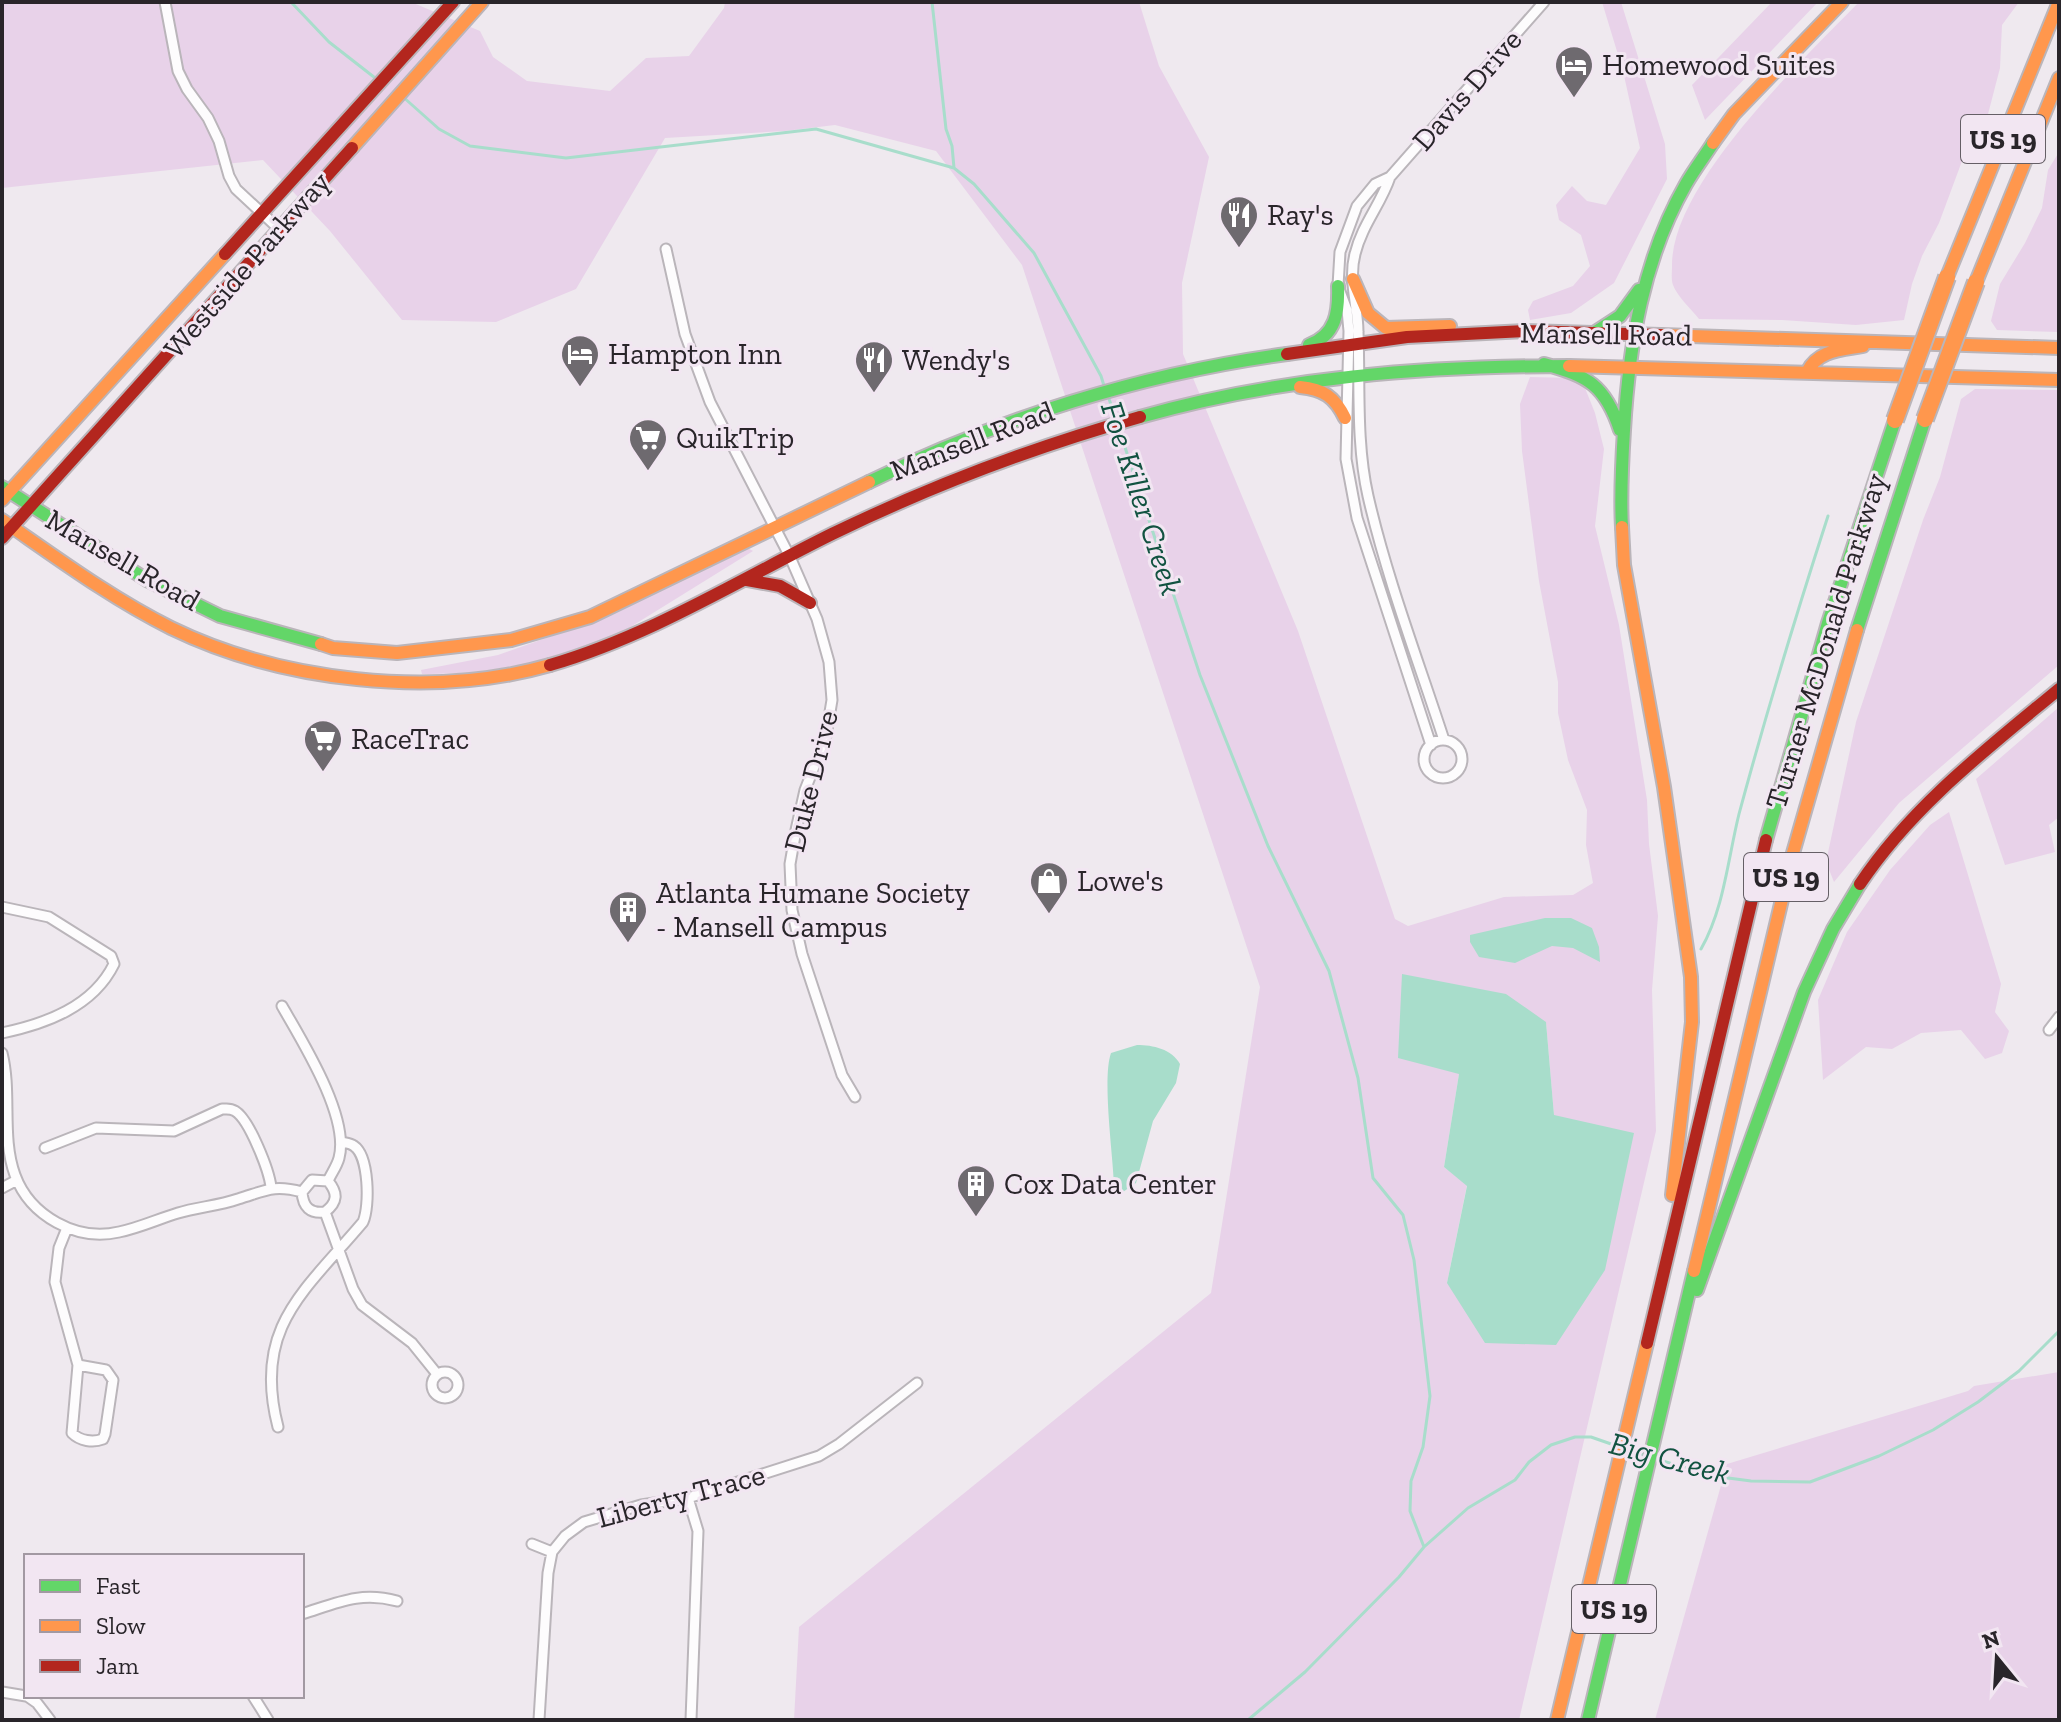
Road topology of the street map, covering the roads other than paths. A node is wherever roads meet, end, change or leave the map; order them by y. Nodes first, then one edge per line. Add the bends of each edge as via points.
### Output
1 (165, 2) edge
2 (453, 2) edge
3 (482, 2) edge
4 (1544, 2) edge
5 (1842, 2) edge
6 (2059, 2) edge
7 (2059, 78) edge
8 (1390, 177) junction
9 (262, 214) junction
10 (278, 228) junction
11 (1346, 230) junction
12 (1361, 233) junction
13 (666, 249) dead end
14 (1646, 278) junction
15 (1346, 283) junction
16 (1472, 333) junction
17 (1594, 333) junction
18 (1633, 334) junction
19 (1886, 342) junction
20 (1354, 343) junction
21 (2059, 348) edge
22 (1272, 354) junction
23 (1544, 364) junction
24 (1628, 366) junction
25 (1807, 372) junction
26 (1353, 376) junction
27 (2059, 380) edge
28 (1276, 386) junction
29 (1345, 418) junction
30 (1623, 443) junction
31 (4, 493) edge
32 (31, 506) junction
33 (775, 527) junction
34 (5, 528) edge
35 (790, 557) junction
36 (744, 580) junction
37 (810, 603) junction
38 (2059, 689) edge
39 (1444, 740) junction
40 (1431, 745) junction
41 (2, 907) edge
42 (282, 1006) dead end
43 (2059, 1017) edge
44 (2049, 1030) dead end
45 (2, 1033) edge
46 (2, 1053) edge
47 (4, 1082) edge
48 (855, 1097) dead end
49 (341, 1142) junction
50 (45, 1148) dead end
51 (17, 1180) junction
52 (328, 1181) junction
53 (271, 1187) junction
54 (2, 1188) edge
55 (302, 1192) junction
56 (325, 1212) junction
57 (67, 1228) junction
58 (339, 1250) junction
59 (1664, 1264) junction
60 (1676, 1343) junction
61 (78, 1365) junction
62 (437, 1374) dead end
63 (917, 1383) dead end
64 (278, 1427) dead end
65 (688, 1498) junction
66 (532, 1544) dead end
67 (552, 1552) junction
68 (397, 1601) dead end
69 (304, 1613) edge
70 (2, 1692) edge
71 (24, 1696) edge
72 (29, 1698) edge
73 (254, 1698) edge
74 (50, 1720) edge
75 (268, 1720) edge
76 (539, 1720) edge
77 (691, 1720) edge
78 (1557, 1720) edge
79 (1588, 1720) edge

1 - 9 street via 178,71 208,118 236,189
2 - 9 main road, Westside Parkway
3 - 10 main road, Westside Parkway
4 - 8 street, Davis Drive
5 - 14 main road via 1715,137 1673,208
6 - 59 main road, Turner McDonald Parkway / US 19, bridge via 1947,277 1828,623 1776,802
7 - 60 main road, Turner McDonald Parkway / US 19, bridge via 1925,419 1852,645 1766,960
8 - 11 street, Davis Drive via 1375,184
8 - 12 street, Davis Drive
9 - 10 street
9 - 31 main road, Westside Parkway
10 - 32 main road, Westside Parkway
11 - 12 street
11 - 15 street, Davis Drive via 1340,252
12 - 15 street, Davis Drive
13 - 33 street, Duke Drive via 685,334 710,402
14 - 17 main road via 1621,315
14 - 18 main road
15 - 16 main road via 1386,328 1449,326
15 - 20 street, Davis Drive
15 - 20 street, Davis Drive
15 - 22 main road via 1332,330 1323,340
16 - 17 main road, Mansell Road
16 - 20 main road, Mansell Road
17 - 18 main road, Mansell Road
18 - 19 main road, Mansell Road
18 - 24 main road
19 - 21 main road, Mansell Road
19 - 25 main road via 1825,354 1809,364
20 - 22 main road, Mansell Road
20 - 26 street
22 - 33 main road, Mansell Road via 1155,379 998,426
23 - 24 main road, Mansell Road
23 - 26 main road, Mansell Road
23 - 30 main road via 1582,374 1599,386 1612,405
24 - 25 main road, Mansell Road
24 - 30 main road
25 - 27 main road, Mansell Road
26 - 28 main road, Mansell Road
26 - 29 street
26 - 39 street via 1368,496
28 - 29 main road via 1322,390 1334,398
28 - 35 main road, Mansell Road via 1063,440 888,508
29 - 40 street via 1354,509
30 - 59 main road via 1624,565 1664,787 1692,989
31 - 32 main road, Mansell Road
32 - 33 main road, Mansell Road via 147,580 220,616 333,648 397,653 511,640 578,621
32 - 34 main road, Westside Parkway
33 - 35 street, Duke Drive
34 - 36 main road, Mansell Road via 195,639 306,672 377,679 460,678 558,663 651,628
35 - 36 main road, Mansell Road
35 - 37 street, Duke Drive
36 - 37 main road via 768,581
37 - 48 street, Duke Drive via 829,662 832,700 796,830 790,864 792,910 842,1075
38 - 60 main road via 1915,815 1871,868 1831,930 1797,1004
39 - 40 street
39 - 40 street via 1461,753 1460,767 1451,776 1428,771 1424,758
41 - 45 street via 63,924 111,956 114,964 72,1009 35,1026
42 - 49 street via 323,1080
43 - 44 street
46 - 47 street
47 - 51 street via 9,1152
49 - 52 street
49 - 58 street via 360,1153 369,1200 363,1222
50 - 53 street via 96,1128 174,1131 231,1109 241,1116 266,1162
51 - 54 street
51 - 57 street via 38,1209
52 - 55 street via 312,1180
52 - 56 street via 336,1198
53 - 55 street
53 - 57 street via 119,1232 92,1234
55 - 56 street via 308,1209
56 - 58 street
57 - 61 street via 55,1282
58 - 62 street via 362,1305 412,1343
58 - 64 street via 296,1298 277,1335 270,1381
59 - 78 main road, Turner McDonald Parkway / US 19
60 - 79 main road, Turner McDonald Parkway / US 19
61 - 61 street via 72,1433 96,1442 105,1434 113,1380 106,1370
63 - 65 street, Liberty Trace via 819,1456
65 - 67 street, Liberty Trace via 584,1522
65 - 77 street via 698,1531
66 - 67 street
67 - 76 street
68 - 69 street via 356,1596
70 - 71 street
72 - 74 street
73 - 75 street

